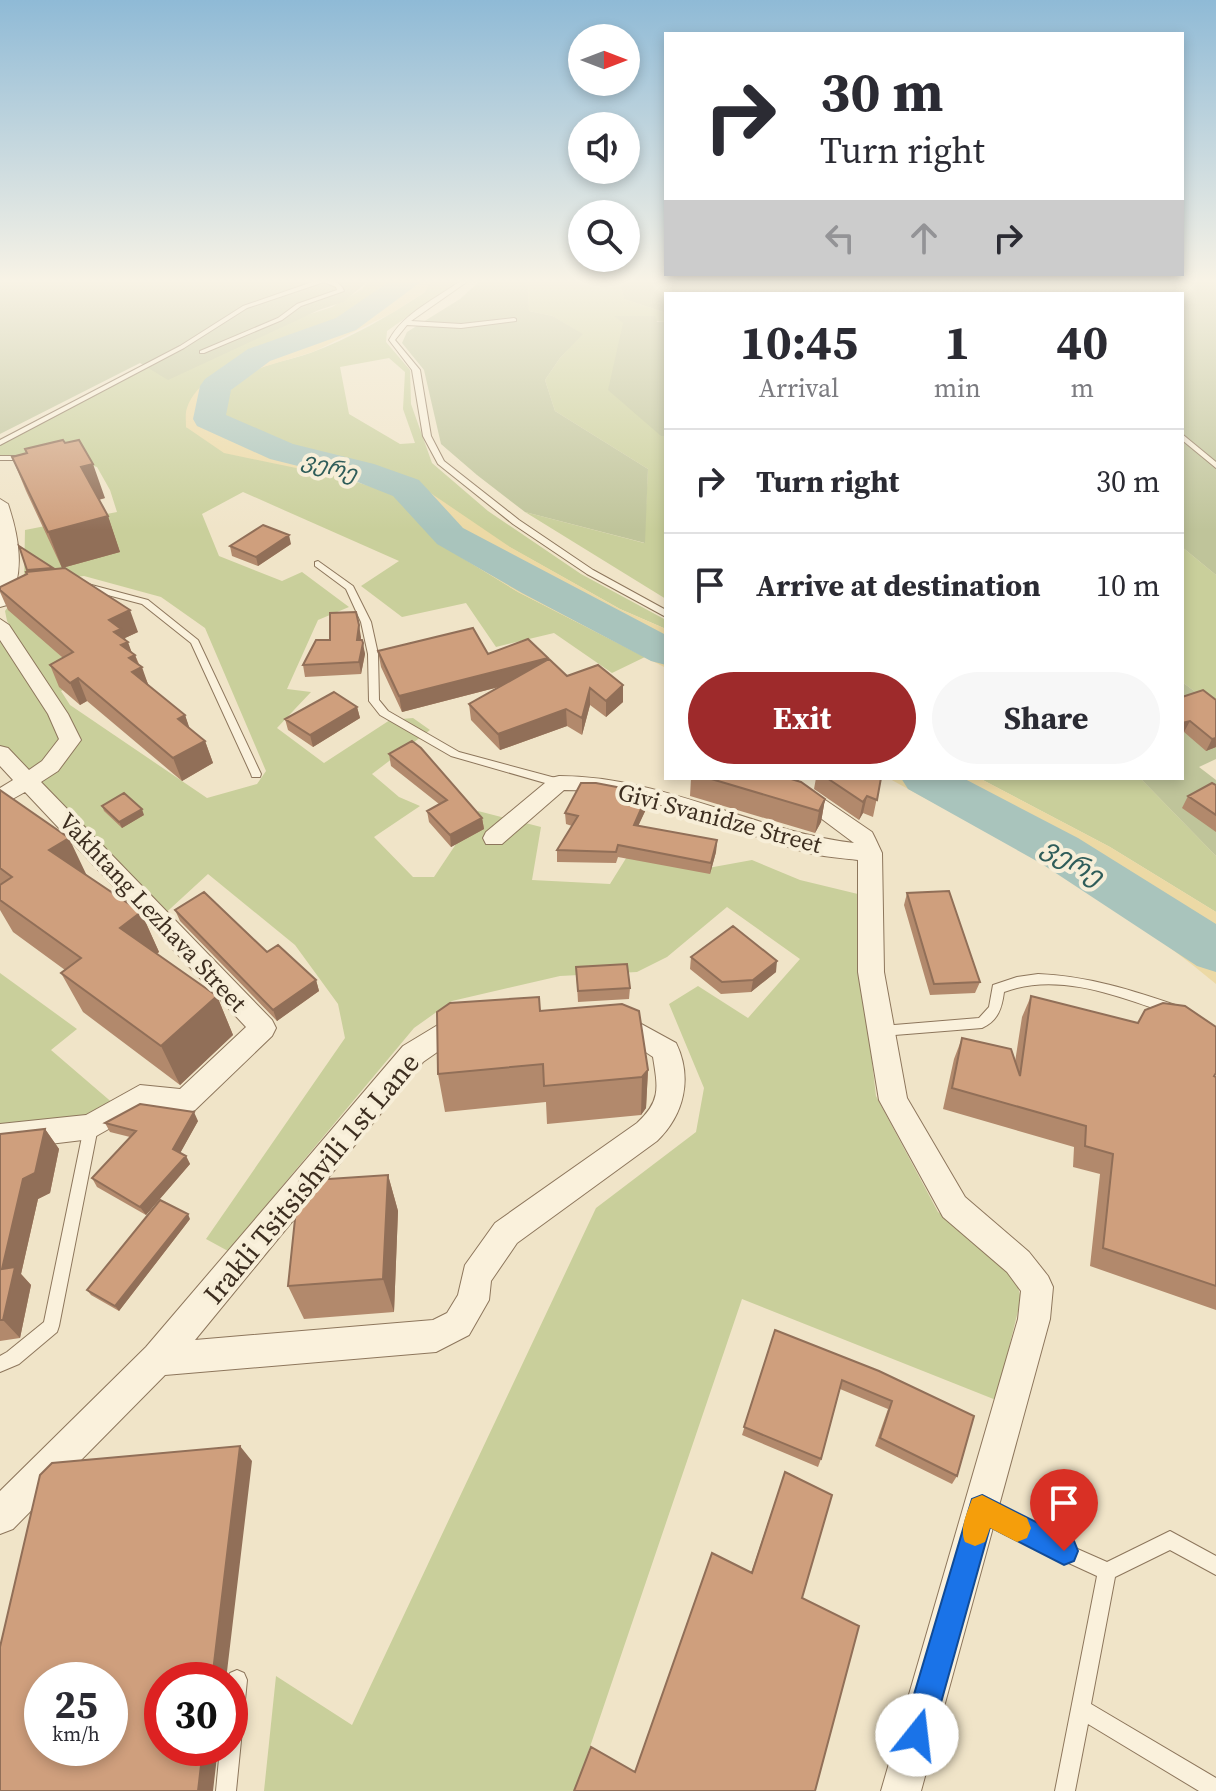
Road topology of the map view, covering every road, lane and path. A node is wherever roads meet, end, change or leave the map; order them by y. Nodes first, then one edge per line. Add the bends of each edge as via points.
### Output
1 (152, 363) edge
2 (410, 363) edge
3 (1184, 438) edge
4 (0, 443) edge
5 (0, 458) edge
6 (42, 458) edge
7 (1216, 466) edge
8 (0, 504) edge
9 (318, 564) dead end
10 (75, 584) edge
11 (8, 593) edge
12 (664, 613) edge
13 (0, 625) edge
14 (0, 753) edge
15 (256, 774) dead end
16 (781, 780) edge
17 (28, 781) junction
18 (559, 783) junction
19 (0, 798) edge
20 (494, 838) dead end
21 (870, 853) junction
22 (1192, 1019) edge
23 (882, 1031) junction
24 (91, 1127) junction
25 (0, 1137) edge
26 (158, 1359) junction
27 (0, 1364) edge
28 (7, 1497) edge
29 (982, 1509) junction
30 (1216, 1566) edge
31 (1107, 1571) junction
32 (1082, 1709) junction
33 (228, 1766) edge
34 (1216, 1790) edge
35 (226, 1791) edge
36 (901, 1791) edge
37 (1065, 1791) edge

1 - 4 lane
2 - 12 lane via 416,370 427,436 441,462 516,522
3 - 7 lane
5 - 6 lane
8 - 11 street via 11,547
9 - 18 lane via 350,588 366,622 374,701 384,713 455,754
10 - 15 lane via 145,602 195,642
13 - 17 street via 70,740 50,766
14 - 17 street, Vakhtang Lezhava Street
16 - 21 street, Givi Svanidze Street via 864,838
17 - 19 street
17 - 24 street, Vakhtang Lezhava Street via 263,1028 185,1102 140,1097
18 - 20 street
18 - 21 street, Givi Svanidze Street via 592,783 681,802 813,846
21 - 23 street via 871,972
22 - 23 lane via 1115,989 1043,980 1010,982 998,989 995,1009 982,1023
23 - 29 street via 893,1100 954,1207 1018,1262 1037,1287 1034,1319
24 - 25 street, Vakhtang Lezhava Street
24 - 27 lane via 51,1326
26 - 26 street, Irakli Tsitsishvili 1st Lane via 413,1054 451,1028 550,1022 634,1031 666,1051 672,1097 663,1119 506,1233 476,1276 473,1300 458,1324 436,1336
26 - 28 street, Irakli Tsitsishvili 1st Lane
29 - 31 lane
29 - 36 street
30 - 31 lane via 1170,1540
31 - 32 lane
32 - 34 lane
32 - 37 lane
33 - 35 lane

